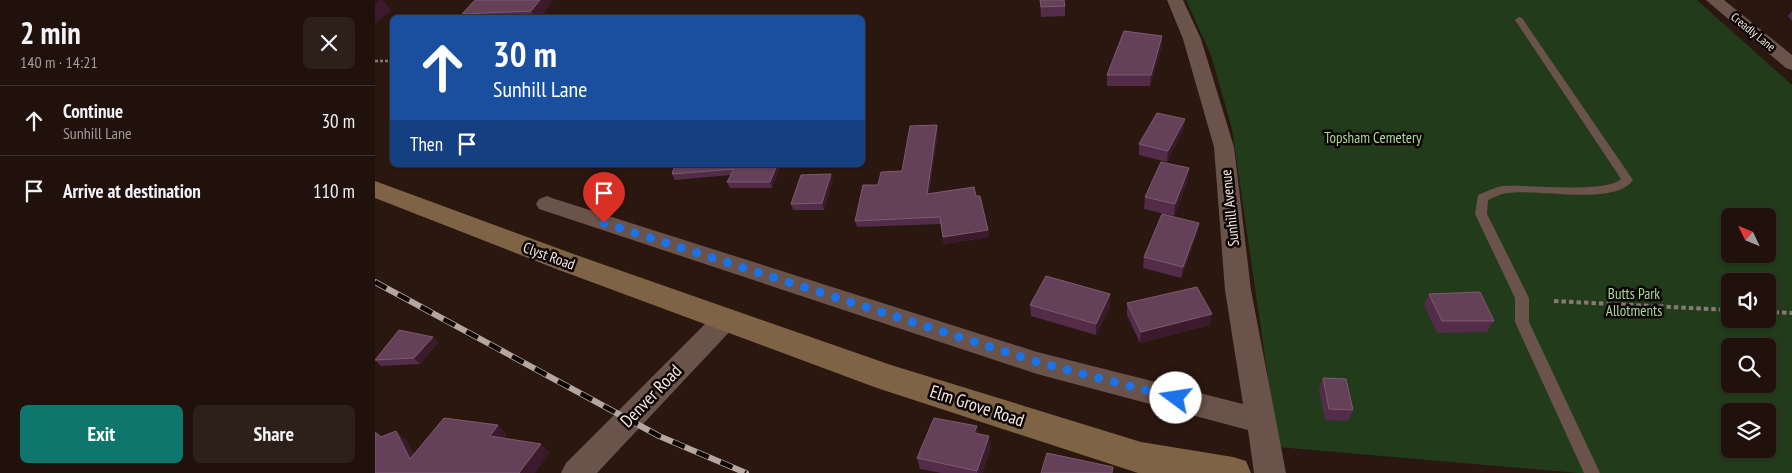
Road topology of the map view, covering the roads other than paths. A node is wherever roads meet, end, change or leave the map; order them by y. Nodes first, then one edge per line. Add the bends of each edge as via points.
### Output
1 (1175, 0) edge
2 (1714, 0) edge
3 (1519, 20) dead end
4 (1792, 64) edge
5 (375, 189) edge
6 (547, 204) dead end
7 (725, 320) junction
8 (1262, 422) junction
9 (1140, 466) edge
10 (577, 473) edge
11 (1233, 473) edge
12 (1270, 473) edge
13 (1592, 473) edge

1 - 8 street, Sunhill Avenue via 1192,39 1224,147 1238,290
2 - 4 street, Creadly Lane
3 - 13 lane via 1627,180 1619,187 1599,190 1502,190 1482,198 1481,214 1522,298 1522,322
5 - 7 street, Clyst Road
6 - 8 street via 1037,362
7 - 9 street, Elm Grove Road
7 - 10 street, Denver Road
8 - 12 street, Sunhill Avenue
9 - 11 street, Elm Grove Road

